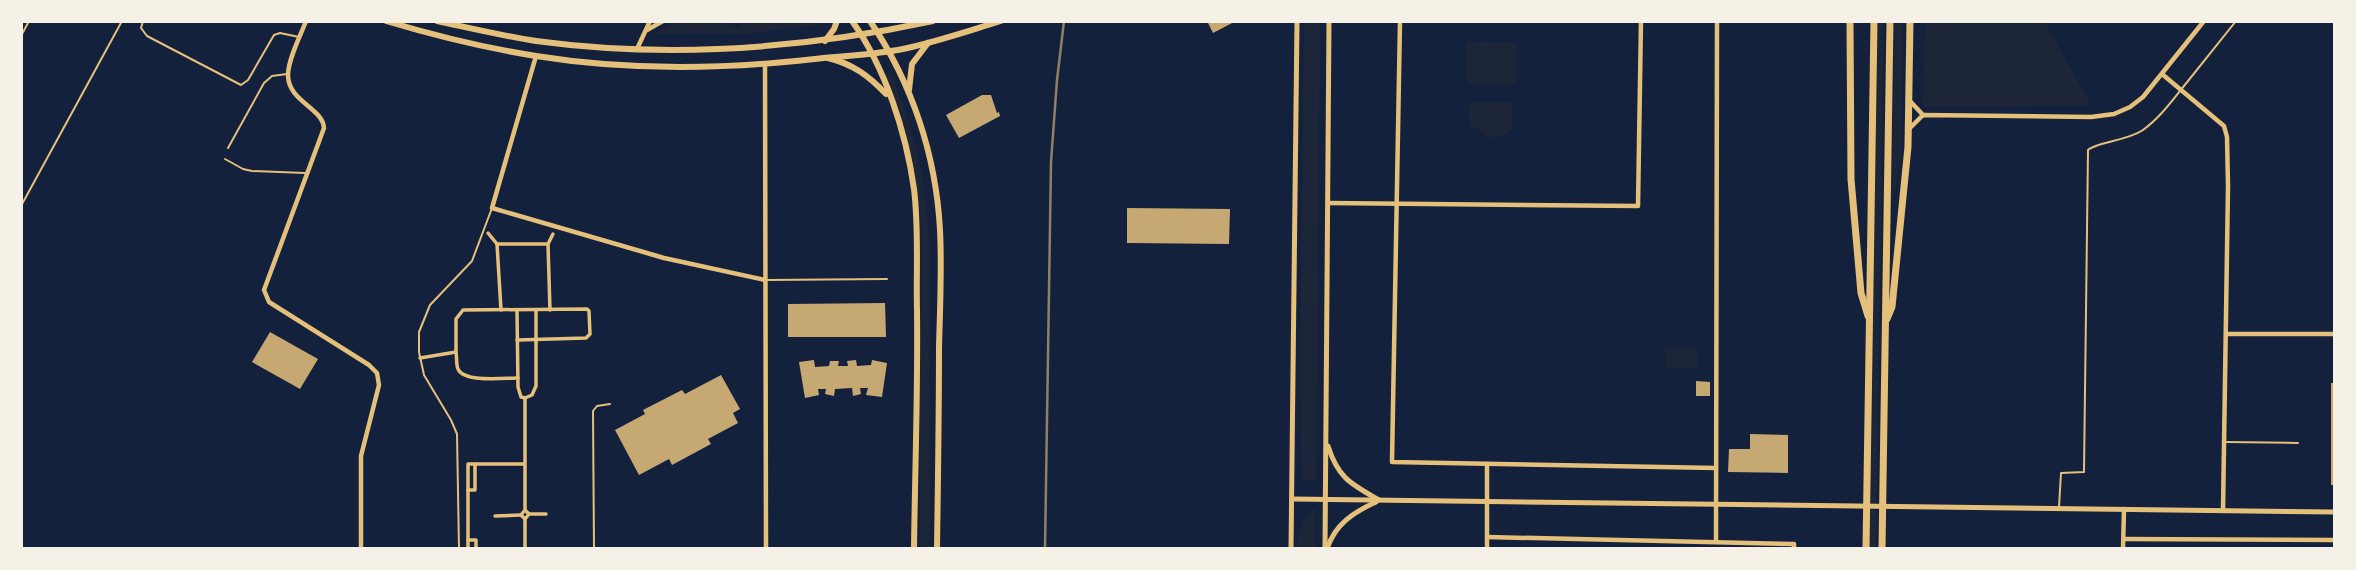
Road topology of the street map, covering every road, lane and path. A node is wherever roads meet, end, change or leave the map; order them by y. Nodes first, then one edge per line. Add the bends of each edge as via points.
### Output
1 (29, 21) edge
2 (122, 21) edge
3 (143, 21) edge
4 (306, 21) edge
5 (386, 21) edge
6 (437, 21) edge
7 (650, 21) edge
8 (663, 21) edge
9 (837, 21) edge
10 (852, 21) edge
11 (870, 21) edge
12 (933, 21) edge
13 (1000, 21) edge
14 (1297, 21) edge
15 (1329, 21) edge
16 (1399, 21) edge
17 (1641, 21) edge
18 (1717, 21) edge
19 (1850, 21) edge
20 (1874, 21) edge
21 (1890, 21) edge
22 (1910, 21) edge
23 (2204, 21) edge
24 (2236, 21) edge
25 (403, 23) edge
26 (646, 30) junction
27 (878, 33) junction
28 (862, 35) junction
29 (21, 36) edge
30 (300, 37) junction
31 (825, 41) junction
32 (928, 43) junction
33 (636, 50) junction
34 (890, 51) junction
35 (873, 54) junction
36 (536, 56) junction
37 (828, 58) junction
38 (765, 64) junction
39 (288, 74) junction
40 (2162, 74) junction
41 (2181, 90) junction
42 (909, 92) junction
43 (890, 98) junction
44 (1909, 100) junction
45 (1923, 115) junction
46 (1908, 130) junction
47 (228, 148) dead end
48 (225, 159) dead end
49 (307, 173) junction
50 (1328, 203) junction
51 (1397, 204) junction
52 (21, 206) edge
53 (492, 208) junction
54 (488, 233) dead end
55 (553, 234) dead end
56 (497, 244) junction
57 (548, 244) junction
58 (887, 279) dead end
59 (765, 280) junction
60 (501, 310) junction
61 (517, 310) junction
62 (536, 310) junction
63 (550, 310) junction
64 (1869, 319) junction
65 (1885, 323) junction
66 (2227, 334) junction
67 (2335, 334) edge
68 (536, 340) junction
69 (517, 341) junction
70 (456, 352) junction
71 (420, 358) junction
72 (518, 378) junction
73 (525, 398) junction
74 (610, 404) dead end
75 (1326, 440) junction
76 (2225, 442) junction
77 (2298, 443) dead end
78 (525, 464) junction
79 (1487, 464) junction
80 (1716, 468) junction
81 (1292, 499) junction
82 (1325, 500) junction
83 (1379, 500) junction
84 (1487, 502) junction
85 (1716, 505) junction
86 (2059, 508) junction
87 (2124, 509) junction
88 (525, 510) junction
89 (2223, 511) junction
90 (2335, 512) edge
91 (529, 514) junction
92 (545, 514) dead end
93 (521, 515) junction
94 (495, 516) dead end
95 (525, 519) junction
96 (1487, 537) junction
97 (2124, 539) junction
98 (468, 540) junction
99 (2335, 540) edge
100 (1716, 542) junction
101 (1794, 547) edge
102 (361, 549) edge
103 (459, 549) edge
104 (468, 549) edge
105 (476, 549) edge
106 (525, 549) edge
107 (594, 549) edge
108 (765, 549) edge
109 (914, 549) edge
110 (937, 549) edge
111 (1291, 549) edge
112 (1326, 549) edge
113 (1487, 549) edge
114 (1866, 549) edge
115 (1882, 549) edge
116 (2123, 549) edge

1 - 29 lane
2 - 52 lane
3 - 30 lane via 141,28 147,36 241,85 274,35
4 - 30 street
5 - 25 main road
6 - 33 main road via 536,41
7 - 26 street
8 - 26 street
9 - 31 main road
10 - 28 main road
11 - 27 main road
12 - 27 main road
13 - 32 main road
14 - 81 street
15 - 50 street
16 - 51 street
17 - 51 street via 1638,206
18 - 80 street
19 - 64 highway via 1851,179 1861,292
20 - 64 highway
21 - 65 highway
22 - 44 highway
23 - 40 street
24 - 41 lane
25 - 36 main road via 466,43
26 - 33 street
27 - 28 main road
27 - 34 main road
28 - 31 main road
28 - 35 main road
30 - 39 street
31 - 33 main road via 734,50
32 - 34 main road
32 - 42 main road via 912,64
34 - 35 main road
34 - 42 main road
35 - 37 main road
35 - 43 main road
36 - 38 main road via 670,66
36 - 53 street
37 - 38 main road
37 - 43 main road via 855,67
38 - 59 street
39 - 47 lane via 264,82
39 - 49 street via 294,92 325,125
40 - 41 street
40 - 45 street via 2137,102 2110,115
41 - 66 street via 2221,121 2227,137
41 - 86 lane via 2143,130 2120,141 2092,146 2087,152 2084,472 2061,473
42 - 110 main road via 931,163 940,228
43 - 109 main road via 914,190
44 - 45 street
44 - 46 highway
45 - 46 street
46 - 65 highway via 1895,283
48 - 49 lane via 252,171
49 - 102 street via 264,290 269,302 354,354 379,377 361,456
50 - 51 street
50 - 75 street
51 - 79 street via 1392,462
53 - 59 street via 664,258
53 - 71 lane via 471,261 433,300 425,315 419,332
54 - 56 street
55 - 57 street
56 - 57 street
56 - 60 street
57 - 63 street
58 - 59 lane
59 - 108 street
60 - 61 street
60 - 70 street via 459,313
61 - 62 street
61 - 69 street
62 - 63 street
62 - 68 street
63 - 68 street via 587,309 590,334 586,338
64 - 114 highway
65 - 115 highway
66 - 67 street
66 - 76 street
68 - 69 street
68 - 73 street via 536,386
69 - 72 street
70 - 71 street
70 - 72 street via 464,376
71 - 103 lane via 426,379 457,434
72 - 73 street via 519,393
73 - 78 street
74 - 107 lane via 593,411
75 - 82 street
75 - 83 street via 1345,480
76 - 77 lane
76 - 89 street
78 - 88 street
78 - 98 street via 475,464 475,490 468,490
79 - 80 street
79 - 84 street
80 - 85 street
81 - 82 street
81 - 111 street
82 - 83 street
82 - 112 street
83 - 84 street
83 - 112 street via 1342,523
84 - 85 street
84 - 96 street
85 - 86 street
85 - 100 street
86 - 87 street
87 - 89 street
87 - 97 street
88 - 91 street
88 - 93 street
89 - 90 street
91 - 92 street
91 - 95 street
93 - 94 street
93 - 95 street
95 - 106 street
96 - 100 street
96 - 113 street
97 - 99 street
97 - 116 street
98 - 104 street
98 - 105 street via 476,540
100 - 101 street

